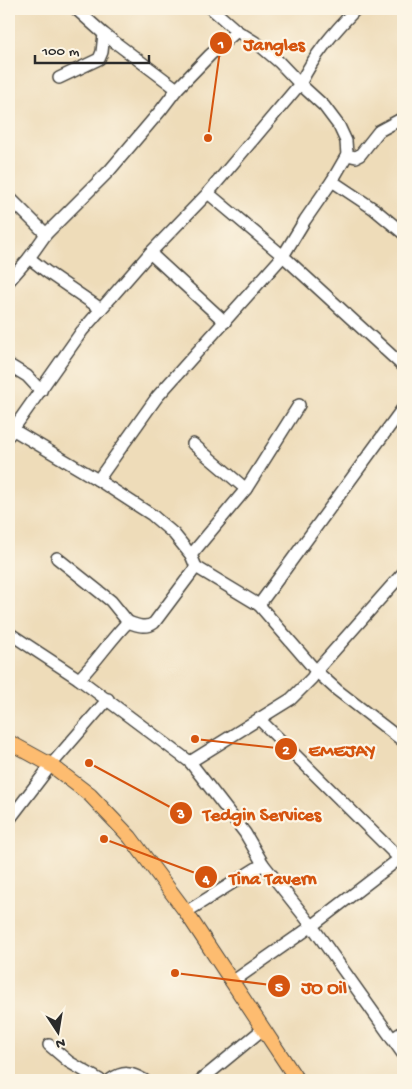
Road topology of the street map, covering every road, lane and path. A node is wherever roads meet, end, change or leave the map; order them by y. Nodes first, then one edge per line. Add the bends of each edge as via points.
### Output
1 (76, 9) edge
2 (356, 9) edge
3 (216, 10) edge
4 (237, 31) junction
5 (104, 34) junction
6 (59, 78) dead end
7 (300, 84) junction
8 (177, 90) junction
9 (403, 118) edge
10 (346, 155) junction
11 (332, 181) junction
12 (208, 194) junction
13 (9, 197) edge
14 (403, 233) edge
15 (46, 234) junction
16 (150, 253) junction
17 (283, 256) junction
18 (29, 258) junction
19 (9, 281) edge
20 (101, 309) junction
21 (225, 322) junction
22 (9, 364) edge
23 (403, 366) edge
24 (41, 391) junction
25 (299, 405) dead end
26 (403, 408) edge
27 (10, 432) edge
28 (193, 444) dead end
29 (98, 480) junction
30 (246, 489) junction
31 (191, 555) junction
32 (58, 558) dead end
33 (196, 567) junction
34 (403, 573) edge
35 (259, 605) junction
36 (128, 622) junction
37 (9, 633) edge
38 (316, 671) junction
39 (79, 679) junction
40 (108, 699) junction
41 (259, 719) junction
42 (403, 741) edge
43 (9, 742) edge
44 (190, 762) junction
45 (51, 765) junction
46 (9, 820) edge
47 (401, 861) edge
48 (262, 864) junction
49 (186, 912) junction
50 (312, 926) junction
51 (232, 982) junction
52 (263, 1030) junction
53 (403, 1032) edge
54 (392, 1039) junction
55 (49, 1045) dead end
56 (403, 1054) edge
57 (100, 1080) edge
58 (110, 1080) edge
59 (144, 1080) edge
60 (201, 1080) edge
61 (297, 1080) edge

1 - 5 street
2 - 7 street via 329,36
3 - 4 street
4 - 7 street via 258,44
4 - 8 street
5 - 6 street via 99,59
5 - 8 street
7 - 10 street via 324,106 339,126 346,141
7 - 12 street
8 - 15 street via 110,170
9 - 10 street via 380,131 360,155
10 - 11 street
11 - 14 street
11 - 17 street
12 - 16 street
12 - 17 street
13 - 15 street
15 - 18 street
16 - 20 street
16 - 21 street
17 - 21 street
17 - 23 street
18 - 19 street
18 - 20 street
20 - 24 street
21 - 29 street via 157,397
22 - 24 street
24 - 27 street
25 - 30 street
26 - 35 street
27 - 29 street
28 - 30 street
29 - 31 street via 152,516 174,534
30 - 31 street
31 - 33 street
32 - 36 street via 111,601
33 - 35 street
33 - 36 street via 154,623 149,626
34 - 38 street
35 - 38 street
36 - 39 street
37 - 39 street
38 - 41 street via 300,691
38 - 42 street
39 - 40 street
40 - 44 street
40 - 45 street
41 - 44 street
41 - 47 street
43 - 45 main road
44 - 48 street via 245,834
45 - 46 street
45 - 49 main road via 111,816 158,872
47 - 50 street
48 - 49 street
48 - 50 street
49 - 51 main road
50 - 51 street
50 - 54 street
51 - 52 main road
52 - 60 street
52 - 61 main road
53 - 54 street
54 - 56 street
55 - 57 street via 69,1062
58 - 59 street via 127,1073

